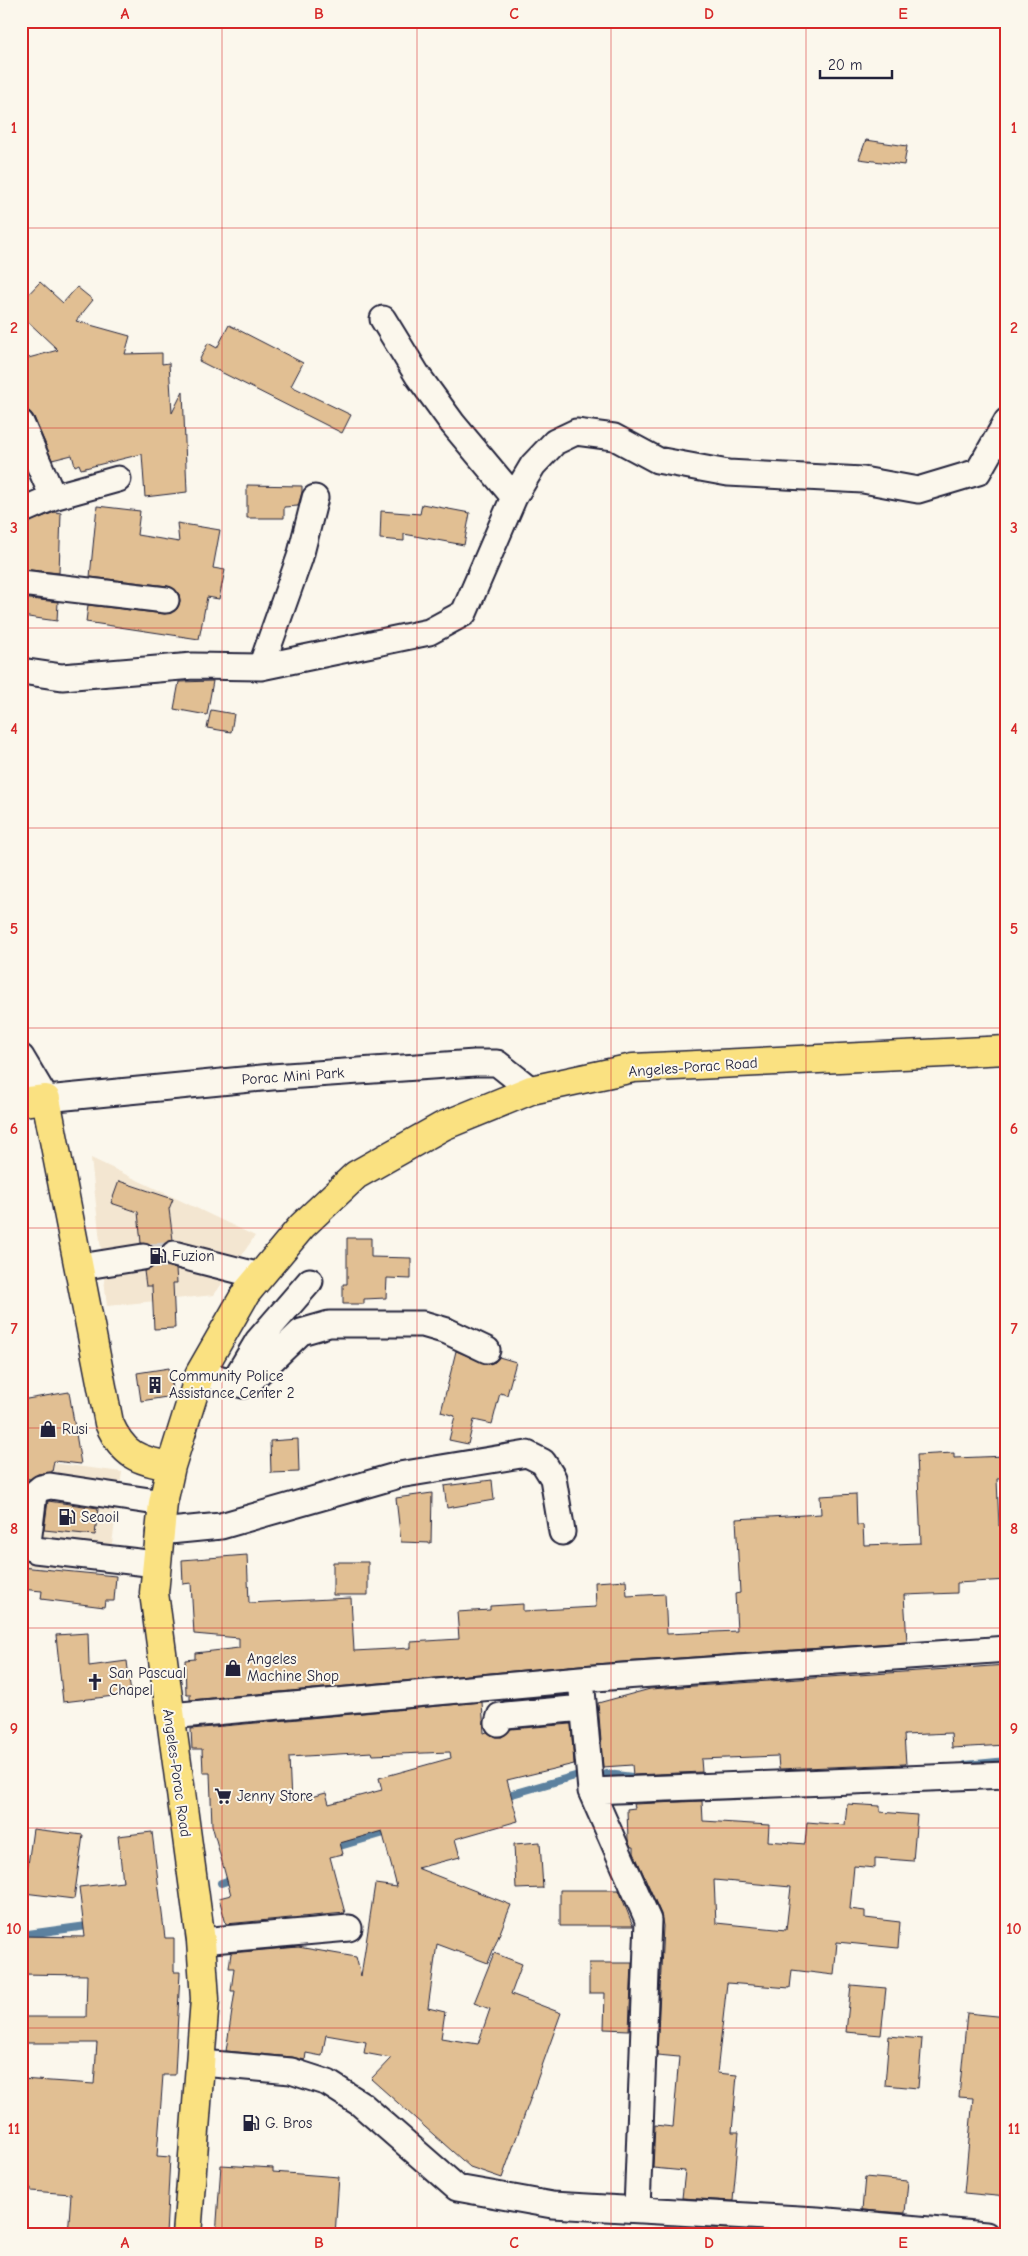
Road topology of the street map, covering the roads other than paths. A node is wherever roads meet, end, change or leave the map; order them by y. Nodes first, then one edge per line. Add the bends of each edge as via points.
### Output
1 (384, 318) dead end
2 (1007, 421) edge
3 (21, 423) edge
4 (118, 480) dead end
5 (53, 497) junction
6 (514, 497) junction
7 (315, 498) dead end
8 (21, 511) edge
9 (21, 583) edge
10 (166, 600) dead end
11 (261, 667) junction
12 (21, 671) edge
13 (1007, 1050) edge
14 (21, 1057) edge
15 (531, 1090) junction
16 (34, 1100) edge
17 (174, 1254) tunnel mouth
18 (143, 1257) tunnel mouth
19 (80, 1267) junction
20 (260, 1276) junction
21 (310, 1281) dead end
22 (487, 1350) dead end
23 (200, 1373) junction
24 (233, 1383) junction
25 (171, 1466) junction
26 (163, 1503) junction
27 (159, 1532) junction
28 (562, 1532) dead end
29 (156, 1564) junction
30 (1007, 1649) edge
31 (581, 1679) junction
32 (583, 1708) junction
33 (170, 1716) junction
34 (498, 1722) dead end
35 (1007, 1775) edge
36 (591, 1791) junction
37 (349, 1928) dead end
38 (200, 1941) junction
39 (202, 2063) junction
40 (637, 2209) junction
41 (188, 2235) edge
42 (986, 2235) edge

1 - 6 street via 418,376
2 - 6 street via 978,472 918,490 863,480 728,473 657,460 614,436 576,432 556,442 533,465
3 - 5 street
4 - 5 street
5 - 8 street
6 - 11 street via 464,613 429,632
7 - 11 street via 300,557
9 - 10 street
11 - 12 street via 193,666 62,677
13 - 15 main road, Angeles-Porac Road via 633,1068
14 - 16 street
15 - 16 street, Porac Mini Park via 498,1063 476,1063 272,1077
15 - 20 main road, Angeles-Porac Road via 443,1126 356,1175 302,1226
16 - 19 main road
17 - 20 street
18 - 19 street
19 - 25 main road via 109,1423 120,1443 135,1457
20 - 23 main road, Angeles-Porac Road via 246,1293
21 - 24 street via 258,1341
22 - 24 street via 447,1331 423,1324 329,1324 301,1332 250,1382 243,1385
23 - 24 street
23 - 25 main road, Angeles-Porac Road
25 - 26 main road, Angeles-Porac Road
26 - 27 main road, Angeles-Porac Road
26 - 29 street via 50,1486 41,1488 34,1494 28,1543 35,1550
27 - 28 street via 221,1526 399,1475 527,1454 543,1462 553,1478
27 - 29 main road, Angeles-Porac Road
29 - 33 main road, Angeles-Porac Road via 154,1593
30 - 31 street
31 - 32 street
31 - 33 street
32 - 34 street via 506,1715 500,1716
32 - 36 street
33 - 38 main road, Angeles-Porac Road
35 - 36 street
36 - 40 street via 648,1920
37 - 38 street
38 - 39 main road, Angeles-Porac Road via 205,1999
39 - 40 street via 291,2072 328,2083 361,2104 457,2188 552,2205
39 - 41 main road, Angeles-Porac Road
40 - 42 street

